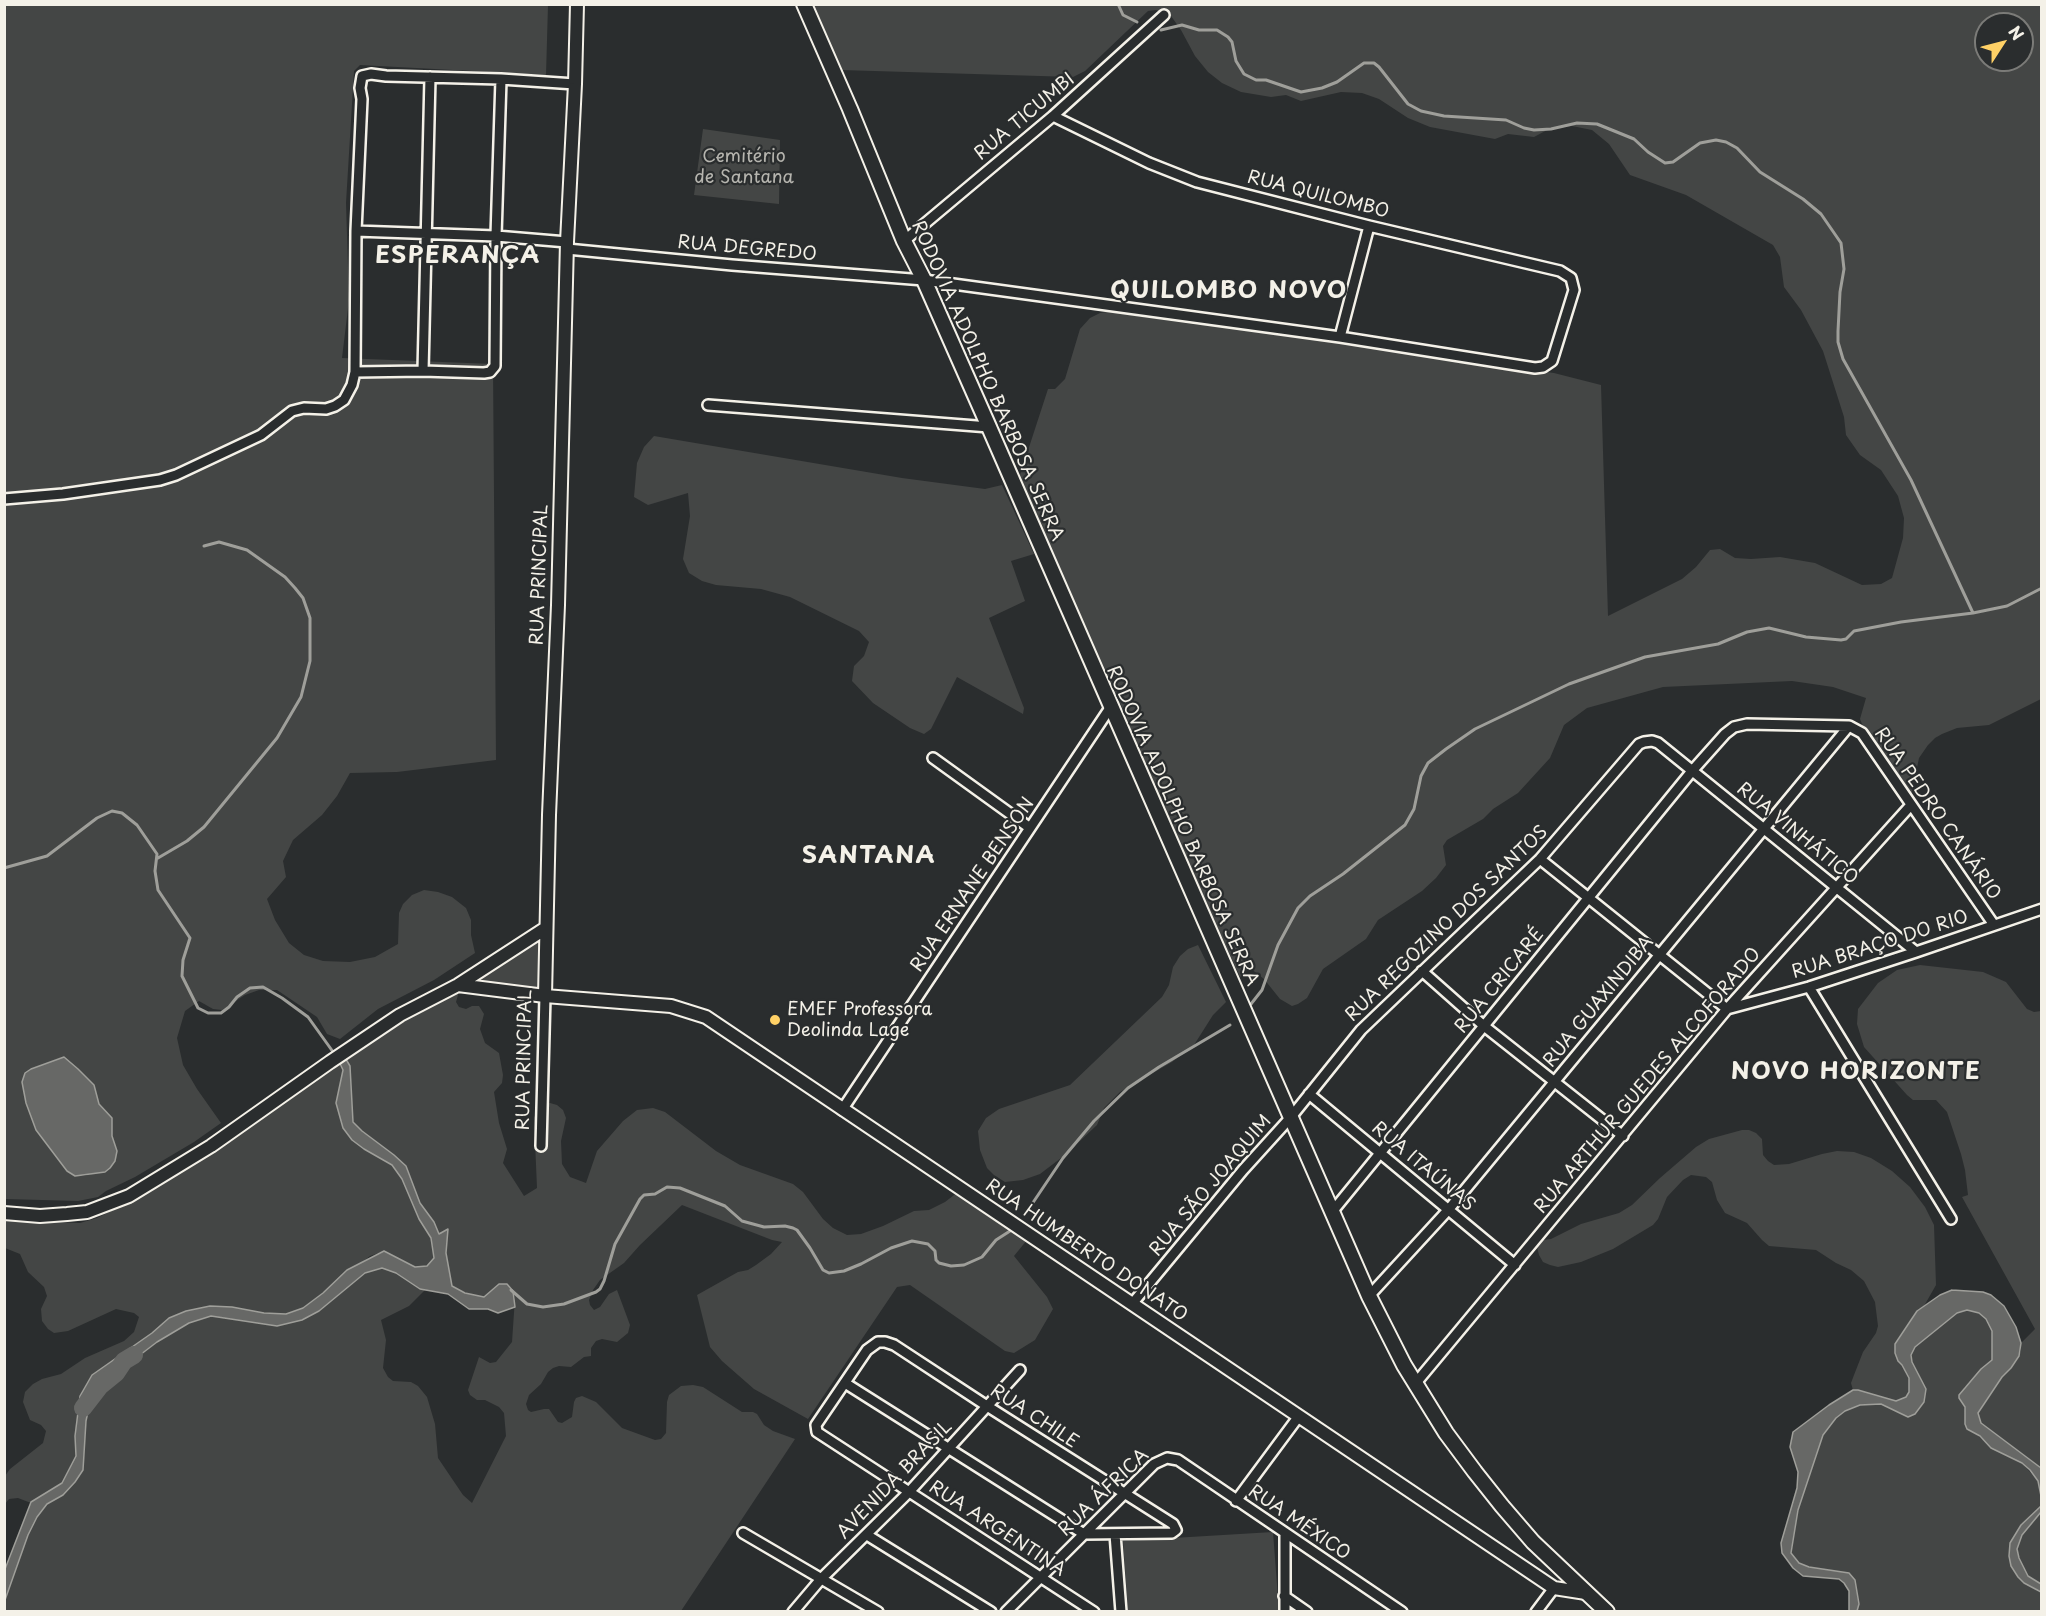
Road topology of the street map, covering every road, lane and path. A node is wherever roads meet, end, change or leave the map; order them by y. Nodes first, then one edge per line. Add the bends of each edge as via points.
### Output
1 (577, 4) edge
2 (804, 4) edge
3 (1164, 15) dead end
4 (430, 77) junction
5 (501, 79) junction
6 (575, 84) junction
7 (1053, 116) junction
8 (1369, 226) junction
9 (356, 231) junction
10 (427, 233) junction
11 (496, 236) junction
12 (904, 240) junction
13 (567, 246) junction
14 (924, 280) junction
15 (1340, 337) junction
16 (1535, 368) joint
17 (423, 371) junction
18 (355, 372) junction
19 (708, 405) dead end
20 (989, 428) junction
21 (4, 499) edge
22 (1110, 708) junction
23 (1849, 726) junction
24 (1658, 743) joint
25 (933, 758) dead end
26 (1692, 771) junction
27 (1911, 804) junction
28 (1030, 828) junction
29 (1764, 830) junction
30 (1540, 859) junction
31 (1837, 887) junction
32 (1588, 898) junction
33 (2042, 909) edge
34 (1994, 925) junction
35 (546, 928) junction
36 (1916, 952) junction
37 (1659, 954) junction
38 (1422, 971) junction
39 (458, 985) junction
40 (1809, 987) junction
41 (545, 996) junction
42 (1727, 1009) junction
43 (1484, 1026) junction
44 (1554, 1083) junction
45 (1309, 1094) junction
46 (842, 1110) junction
47 (1291, 1117) junction
48 (1623, 1136) junction
49 (541, 1146) dead end
50 (1380, 1153) junction
51 (1449, 1209) junction
52 (1332, 1212) junction
53 (4, 1213) edge
54 (1951, 1219) dead end
55 (1515, 1265) junction
56 (1369, 1296) junction
57 (1132, 1304) junction
58 (1020, 1370) dead end
59 (845, 1383) junction
60 (1415, 1384) junction
61 (987, 1407) junction
62 (1299, 1416) junction
63 (949, 1449) junction
64 (1178, 1460) joint
65 (909, 1492) junction
66 (1124, 1494) junction
67 (1236, 1501) junction
68 (743, 1533) dead end
69 (1084, 1534) junction
70 (1115, 1534) junction
71 (1285, 1534) junction
72 (867, 1535) junction
73 (1041, 1576) junction
74 (821, 1579) junction
75 (1554, 1588) junction
76 (1586, 1593) junction
77 (1284, 1596) junction
78 (793, 1611) edge
79 (878, 1611) edge
80 (991, 1611) edge
81 (1006, 1611) edge
82 (1094, 1611) edge
83 (1121, 1611) edge
84 (1285, 1611) edge
85 (1307, 1611) edge
86 (1402, 1611) edge
87 (1536, 1611) edge
88 (1607, 1611) edge

1 - 6 main road, RUA PRINCIPAL
2 - 12 main road, RODOVIA ADOLPHO BARBOSA SERRA
3 - 7 street, RUA TICUMBI
4 - 5 street
4 - 9 street via 365,74 360,78
4 - 10 street
5 - 6 street
5 - 11 street
6 - 13 main road, RUA PRINCIPAL
7 - 8 street, RUA QUILOMBO via 1197,182
7 - 12 street, RUA TICUMBI
8 - 15 street
8 - 16 street, RUA QUILOMBO via 1560,271 1571,278 1574,290 1552,361
9 - 10 street, RUA DEGREDO
9 - 18 street
10 - 11 street, RUA DEGREDO
10 - 17 street
11 - 13 street, RUA DEGREDO
11 - 17 street via 495,366 484,373
12 - 14 main road, RODOVIA ADOLPHO BARBOSA SERRA
13 - 14 street, RUA DEGREDO via 732,265
13 - 35 main road, RUA PRINCIPAL
14 - 15 street, RUA DEGREDO
14 - 20 main road, RODOVIA ADOLPHO BARBOSA SERRA
15 - 16 street, RUA DEGREDO
17 - 18 street
18 - 21 street via 346,397 335,406 292,411 261,435 176,475 114,487
19 - 20 street
20 - 22 main road, RODOVIA ADOLPHO BARBOSA SERRA
22 - 28 street, RUA ERNANE BENSON
22 - 47 main road, RODOVIA ADOLPHO BARBOSA SERRA
23 - 26 street, RUA CRICARÉ via 1734,727
23 - 27 street, RUA PEDRO CANÁRIO via 1866,737
23 - 29 street, RUA GUAXINDIBA
24 - 26 street, RUA VINHÁTICO
24 - 30 street, RUA REGOZINO DOS SANTOS via 1639,744
25 - 28 street
26 - 29 street, RUA VINHÁTICO
26 - 32 street, RUA CRICARÉ
27 - 31 street, RUA ARTHUR GUEDES ALCOFORADO
27 - 34 street, RUA PEDRO CANÁRIO
28 - 46 street, RUA ERNANE BENSON
29 - 31 street, RUA VINHÁTICO
29 - 37 street, RUA GUAXINDIBA
30 - 32 street
30 - 38 street, RUA REGOZINO DOS SANTOS
31 - 36 street, RUA VINHÁTICO
31 - 42 street, RUA ARTHUR GUEDES ALCOFORADO
32 - 37 street
32 - 43 street, RUA CRICARÉ
33 - 34 street, RUA BRAÇO DO RIO
34 - 36 street, RUA BRAÇO DO RIO
35 - 39 main road
35 - 41 main road, RUA PRINCIPAL
36 - 40 street, RUA BRAÇO DO RIO
37 - 42 street
37 - 44 street, RUA GUAXINDIBA
38 - 43 street
38 - 45 street, RUA REGOZINO DOS SANTOS via 1361,1030
39 - 41 main road, RUA HUMBERTO DONATO
39 - 53 main road via 416,1006 211,1146 129,1196 77,1213
40 - 42 street, RUA BRAÇO DO RIO
40 - 54 street
41 - 46 main road, RUA HUMBERTO DONATO via 692,1011 717,1023
41 - 49 street, RUA PRINCIPAL
42 - 48 street, RUA ARTHUR GUEDES ALCOFORADO
43 - 44 street
43 - 50 street, RUA CRICARÉ
44 - 48 street
44 - 51 street, RUA GUAXINDIBA
45 - 47 street, RUA REGOZINO DOS SANTOS
45 - 50 street, RUA ITAÚNAS
46 - 57 main road, RUA HUMBERTO DONATO
47 - 52 main road, RODOVIA ADOLPHO BARBOSA SERRA
47 - 57 street, RUA SÃO JOAQUIM
48 - 55 street, RUA ARTHUR GUEDES ALCOFORADO
50 - 51 street, RUA ITAÚNAS
50 - 52 street, RUA CRICARÉ
51 - 55 street, RUA ITAÚNAS
51 - 56 street, RUA GUAXINDIBA
52 - 56 main road, RODOVIA ADOLPHO BARBOSA SERRA
55 - 60 street, RUA ARTHUR GUEDES ALCOFORADO
56 - 60 main road, RODOVIA ADOLPHO BARBOSA SERRA
57 - 62 main road, RUA HUMBERTO DONATO
58 - 61 street, AVENIDA BRASIL
59 - 61 street, RUA CHILE via 867,1350 885,1342
59 - 63 street
59 - 65 street, RUA ARGENTINA via 816,1425 817,1432
60 - 76 main road, RODOVIA ADOLPHO BARBOSA SERRA via 1446,1433 1502,1506
61 - 63 street, AVENIDA BRASIL
61 - 66 street, RUA CHILE
62 - 67 street
62 - 75 main road, RUA HUMBERTO DONATO
63 - 65 street, AVENIDA BRASIL
63 - 69 street
64 - 66 street, RUA ÁFRICA via 1161,1459
64 - 67 street, RUA MÉXICO
65 - 72 street, AVENIDA BRASIL
65 - 73 street, RUA ARGENTINA
66 - 69 street, RUA ÁFRICA
66 - 70 street, RUA CHILE via 1173,1524 1176,1530
67 - 71 street, RUA MÉXICO
68 - 74 street
69 - 70 street
69 - 73 street, RUA ÁFRICA
70 - 83 street
71 - 77 street
71 - 86 street, RUA MÉXICO
72 - 74 street, AVENIDA BRASIL
72 - 80 street
73 - 81 street, RUA ÁFRICA
73 - 82 street, RUA ARGENTINA
74 - 78 street, AVENIDA BRASIL
74 - 79 street
75 - 76 main road, RUA HUMBERTO DONATO
75 - 87 street
76 - 88 main road, RODOVIA ADOLPHO BARBOSA SERRA
77 - 84 street
77 - 85 street

